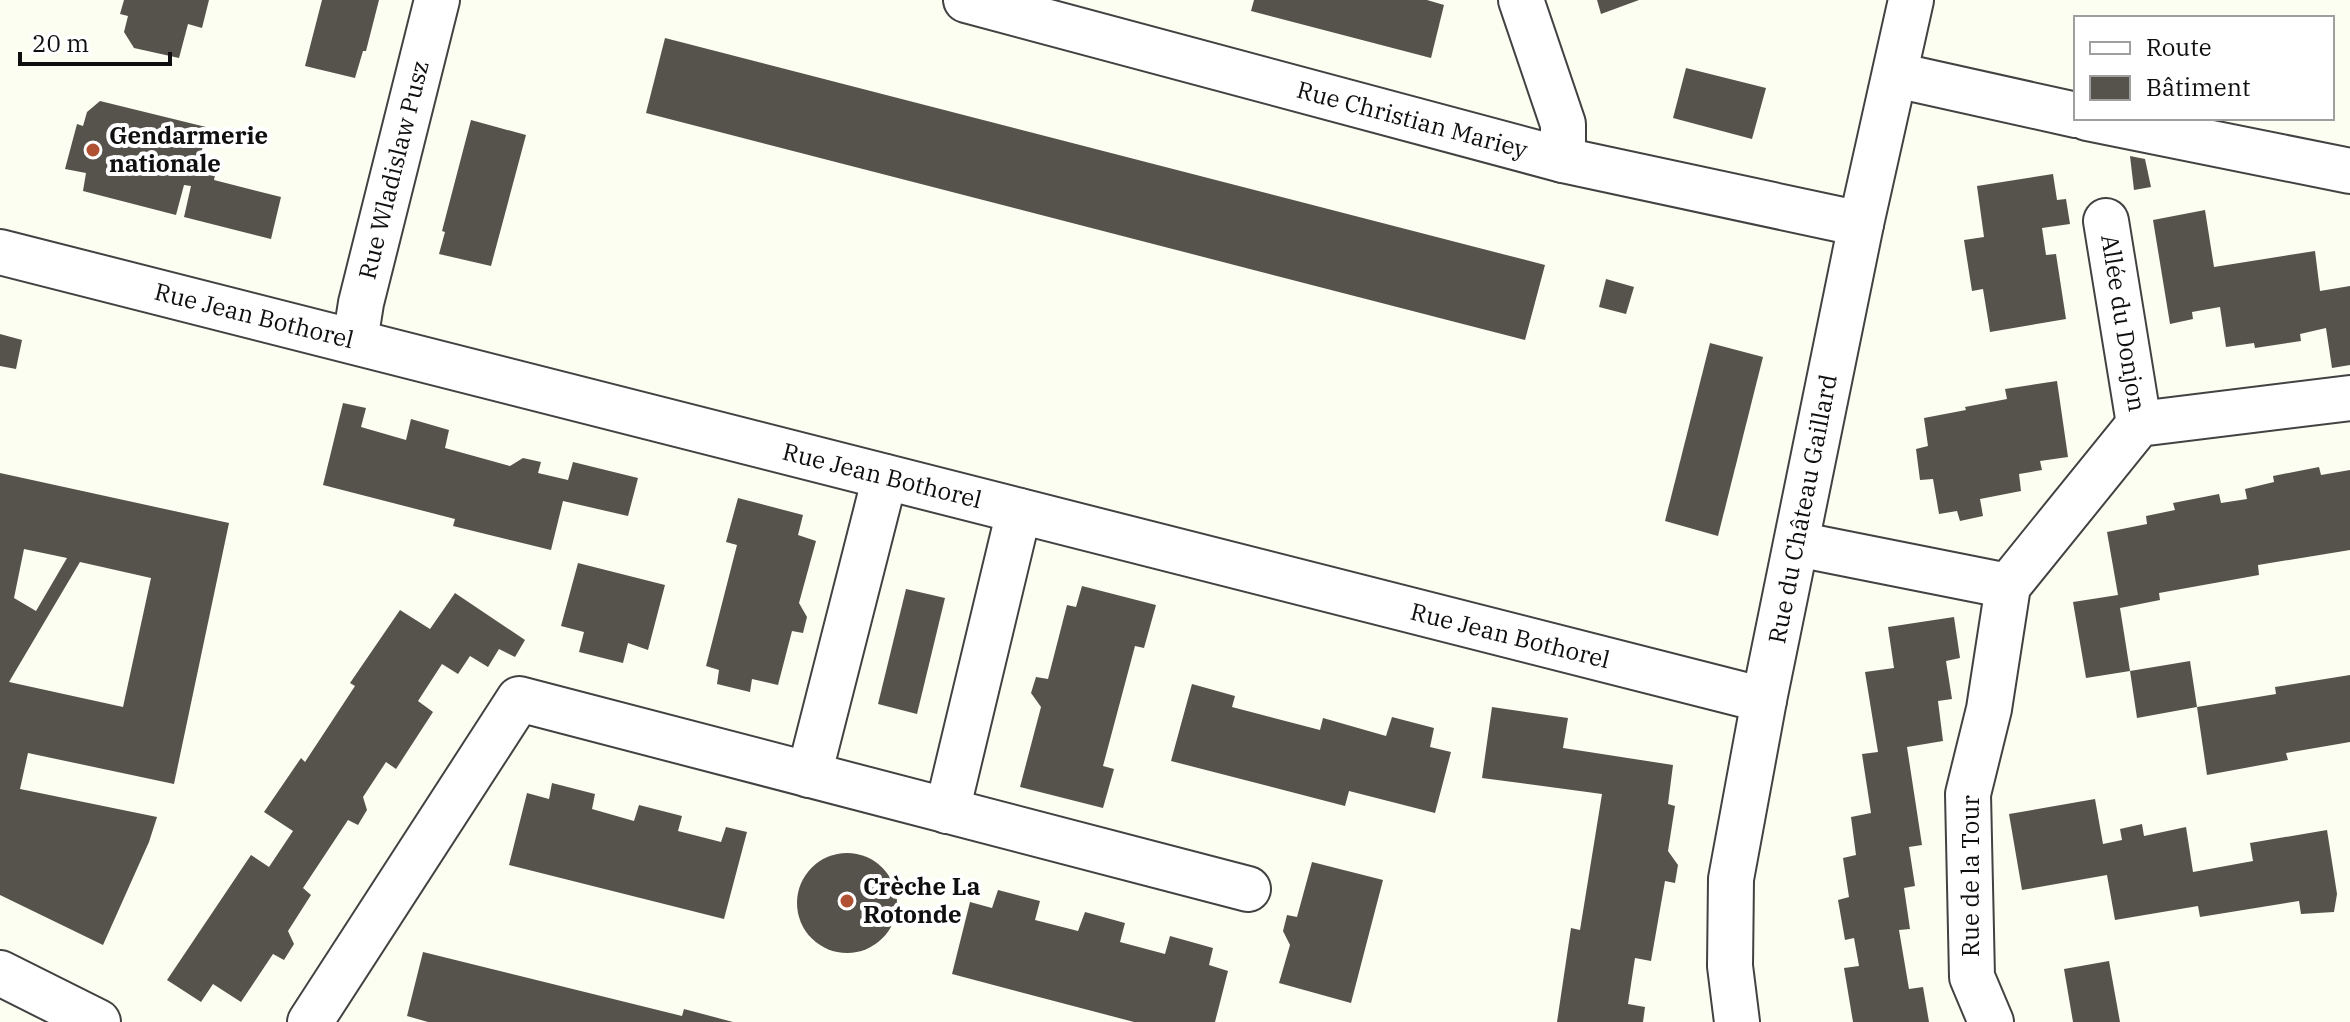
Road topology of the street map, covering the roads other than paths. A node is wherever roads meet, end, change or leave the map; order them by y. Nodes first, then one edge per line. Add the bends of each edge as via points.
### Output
1 (437, 0) edge
2 (966, 0) edge
3 (1521, 0) edge
4 (1911, 0) edge
5 (1896, 75) junction
6 (2074, 115) edge
7 (2097, 120) edge
8 (1563, 160) junction
9 (2350, 171) edge
10 (2106, 221) dead end
11 (1861, 224) junction
12 (0, 252) edge
13 (355, 341) junction
14 (2350, 398) edge
15 (2139, 424) junction
16 (885, 477) junction
17 (1019, 511) junction
18 (1797, 544) junction
19 (2008, 586) junction
20 (1764, 700) junction
21 (809, 775) junction
22 (947, 811) junction
23 (1248, 889) dead end
24 (0, 973) edge
25 (98, 1022) edge
26 (310, 1022) edge
27 (1737, 1022) edge
28 (1991, 1022) edge

1 - 13 street, Rue Wladislaw Pusz
2 - 8 street, Rue Christian Mariey
3 - 8 street via 1563,124
4 - 5 street, Rue du Château Gaillard
5 - 6 street
5 - 11 street, Rue du Château Gaillard
7 - 9 street
8 - 11 street, Rue Christian Mariey
10 - 15 street, Allée du Donjon
11 - 18 street, Rue du Château Gaillard
12 - 13 street, Rue Jean Bothorel
13 - 16 street, Rue Jean Bothorel
14 - 15 street
15 - 19 street
16 - 17 street, Rue Jean Bothorel
16 - 21 street
17 - 20 street, Rue Jean Bothorel
17 - 22 street
18 - 19 street
18 - 20 street, Rue du Château Gaillard
19 - 28 street, Rue de la Tour via 1989,709 1968,794 1972,977
20 - 27 street, Rue du Château Gaillard via 1731,879 1730,966
21 - 22 street
21 - 26 street via 519,699
22 - 23 street
24 - 25 street

